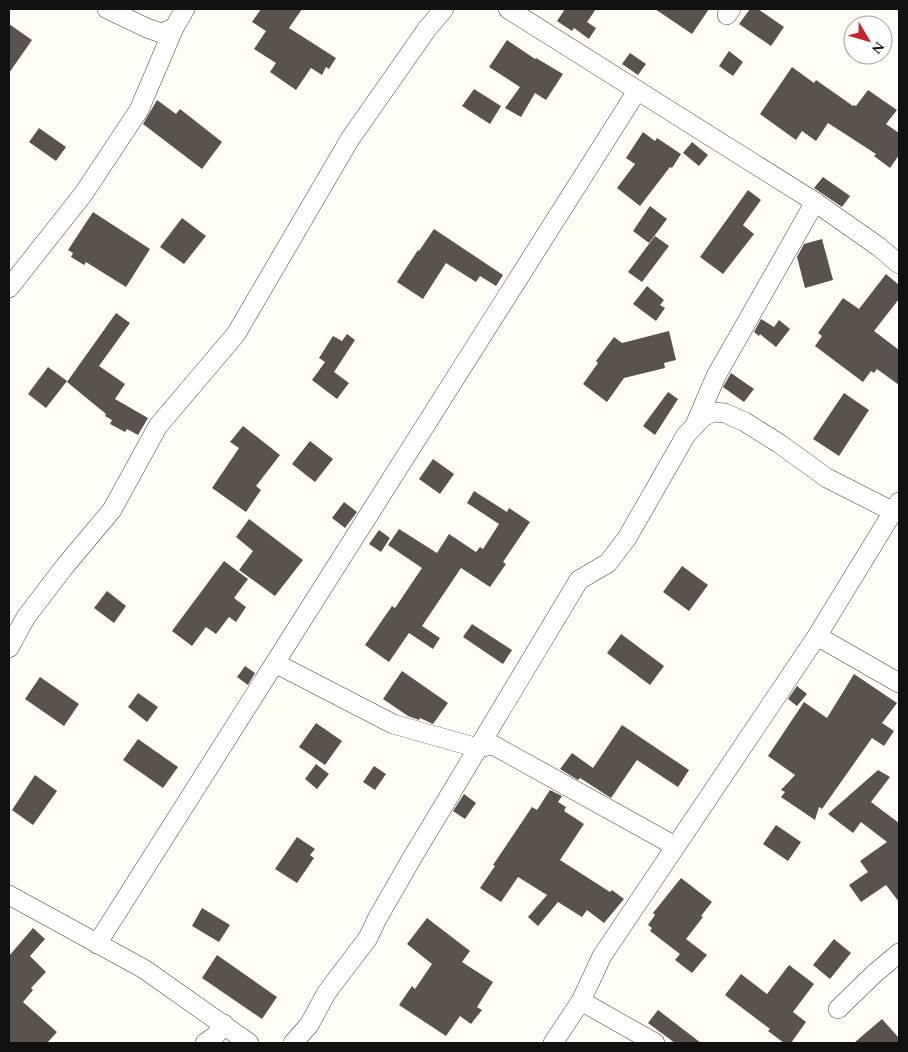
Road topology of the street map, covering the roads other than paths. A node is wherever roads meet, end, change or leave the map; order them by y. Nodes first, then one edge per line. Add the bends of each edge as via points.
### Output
1 (107, 9) edge
2 (185, 9) edge
3 (444, 9) edge
4 (508, 9) edge
5 (174, 28) junction
6 (638, 91) junction
7 (815, 202) junction
8 (899, 264) edge
9 (9, 288) edge
10 (694, 426) junction
11 (896, 506) edge
12 (817, 636) junction
13 (9, 648) edge
14 (275, 663) junction
15 (899, 683) edge
16 (478, 748) junction
17 (675, 846) junction
18 (9, 896) edge
19 (98, 944) junction
20 (899, 953) edge
21 (581, 1001) junction
22 (838, 1009) dead end
23 (224, 1024) junction
24 (205, 1043) edge
25 (249, 1043) edge
26 (293, 1043) edge
27 (553, 1043) edge
28 (655, 1043) edge

1 - 5 street via 162,33
2 - 5 street
3 - 13 street via 350,138 236,334 158,426 112,510 26,617
4 - 6 street
5 - 9 street via 139,110 84,194
6 - 7 street
6 - 14 street
7 - 8 street
7 - 10 street via 716,376
10 - 11 street via 712,412 725,413 780,444 827,478
10 - 16 street via 627,538 608,563 578,580
11 - 12 street
12 - 15 street
12 - 17 street
14 - 16 street via 394,724
14 - 19 street
16 - 17 street via 493,745
16 - 26 street via 368,938
17 - 21 street via 602,956
18 - 19 street
19 - 23 street via 144,969
20 - 22 street
21 - 27 street
21 - 28 street
23 - 24 street
23 - 25 street

